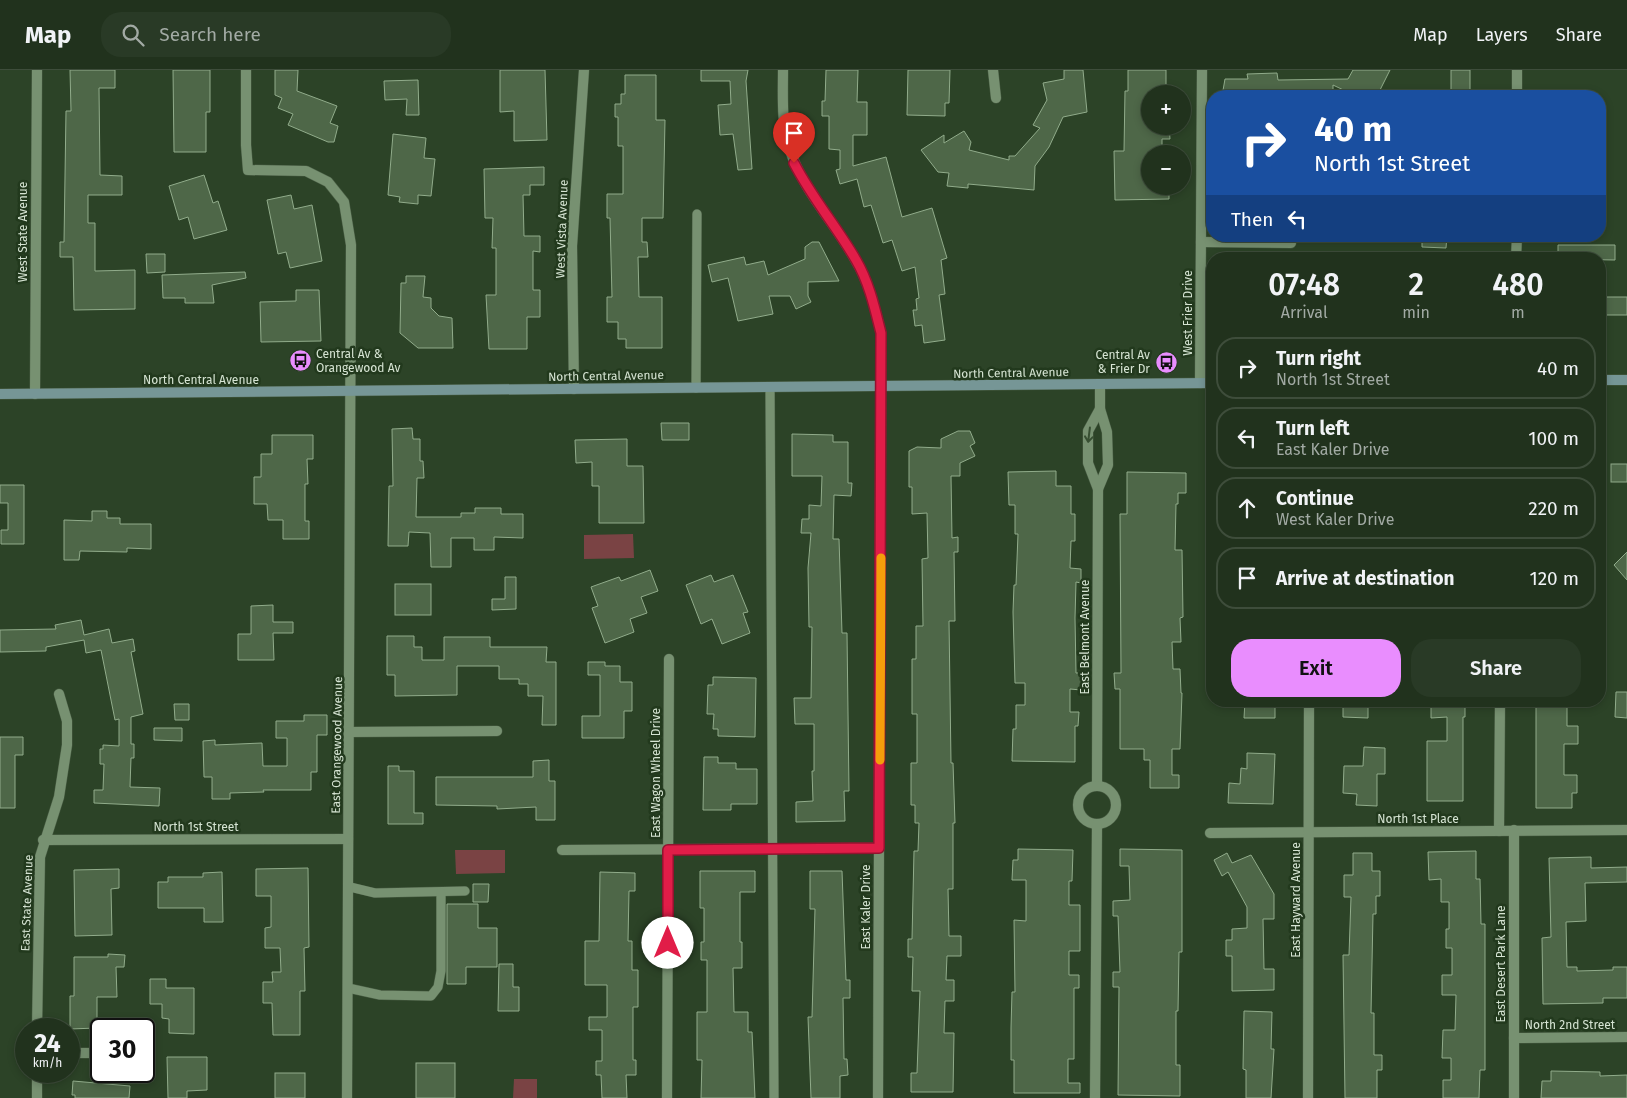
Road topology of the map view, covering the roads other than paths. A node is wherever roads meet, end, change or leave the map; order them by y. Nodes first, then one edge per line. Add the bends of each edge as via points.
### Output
1 (37, 70) edge
2 (246, 70) edge
3 (584, 70) edge
4 (783, 70) edge
5 (993, 70) edge
6 (1202, 70) edge
7 (1517, 70) edge
8 (1517, 90) edge
9 (996, 98) dead end
10 (697, 214) dead end
11 (1201, 242) junction
12 (1290, 243) dead end
13 (1606, 380) edge
14 (1627, 380) edge
15 (1200, 383) junction
16 (1206, 383) edge
17 (1100, 385) junction
18 (770, 387) junction
19 (882, 387) junction
20 (696, 388) junction
21 (574, 389) junction
22 (352, 392) junction
23 (0, 394) edge
24 (35, 394) junction
25 (1100, 409) junction
26 (1098, 489) junction
27 (669, 659) dead end
28 (59, 694) dead end
29 (1309, 707) edge
30 (1500, 707) edge
31 (497, 731) dead end
32 (350, 732) junction
33 (1097, 785) junction
34 (1097, 824) junction
35 (1514, 830) junction
36 (1627, 830) edge
37 (1499, 831) junction
38 (1308, 832) junction
39 (1210, 833) dead end
40 (348, 839) junction
41 (43, 840) junction
42 (879, 848) junction
43 (772, 849) junction
44 (562, 850) dead end
45 (668, 850) junction
46 (350, 886) junction
47 (465, 891) dead end
48 (440, 893) junction
49 (348, 988) junction
50 (37, 1018) edge
51 (1627, 1037) edge
52 (1514, 1038) junction
53 (37, 1083) edge
54 (37, 1098) edge
55 (347, 1098) edge
56 (667, 1098) edge
57 (774, 1098) edge
58 (878, 1098) edge
59 (1095, 1098) edge
60 (1308, 1098) edge
61 (1514, 1098) edge

1 - 24 street, West State Avenue
2 - 22 street, East Orangewood Avenue via 248,170 306,171 328,182 344,202 351,245
3 - 21 street, West Vista Avenue via 572,246
4 - 19 street, East Kaler Drive via 783,116 789,147 804,182 857,262 875,308 881,333
5 - 9 street
6 - 11 street, West Frier Drive
7 - 8 street
10 - 20 lane
11 - 12 street
11 - 15 street, West Frier Drive
13 - 14 main road
15 - 16 main road, North Central Avenue
15 - 17 main road, North Central Avenue
17 - 19 main road, North Central Avenue
17 - 25 street, East Belmont Avenue
18 - 19 main road, North Central Avenue
18 - 20 main road, North Central Avenue
18 - 43 lane
19 - 42 street, East Kaler Drive
20 - 21 main road, North Central Avenue
21 - 22 main road, North Central Avenue
22 - 24 main road, North Central Avenue
22 - 32 street, East Orangewood Avenue
23 - 24 main road, North Central Avenue
25 - 26 street, East Belmont Avenue via 1107,432 1108,465
25 -> 26 street, East Belmont Avenue via 1088,431 1088,463
26 - 33 street, East Belmont Avenue
27 - 45 street, East Wagon Wheel Drive
28 - 41 street, East State Avenue via 67,721 67,746 59,798
29 - 38 street, East Hayward Avenue
30 - 37 street
31 - 32 street
32 - 40 street, East Orangewood Avenue
33 - 34 street via 1086,788 1079,797 1078,808 1082,818
33 - 34 street via 1108,788 1115,797 1117,808 1112,818
34 - 59 street
35 - 36 street, North 1st Place
35 - 37 street, North 1st Place
35 - 52 street, East Desert Park Lane
37 - 38 street, North 1st Place
38 - 39 street, North 1st Place
38 - 60 street, East Hayward Avenue
40 - 41 street, North 1st Street
40 - 46 street, East Orangewood Avenue
41 - 50 street, East State Avenue via 39,879
42 - 43 street
42 - 58 street, East Kaler Drive
43 - 45 street
43 - 57 lane
44 - 45 street
45 - 56 street, East Wagon Wheel Drive
46 - 48 lane via 375,893
46 - 49 street, East Orangewood Avenue
47 - 48 lane
48 - 49 lane via 440,971 438,987 431,996 380,995
49 - 55 street, East Orangewood Avenue
51 - 52 street, North 2nd Street
52 - 61 street, East Desert Park Lane
53 - 54 street

